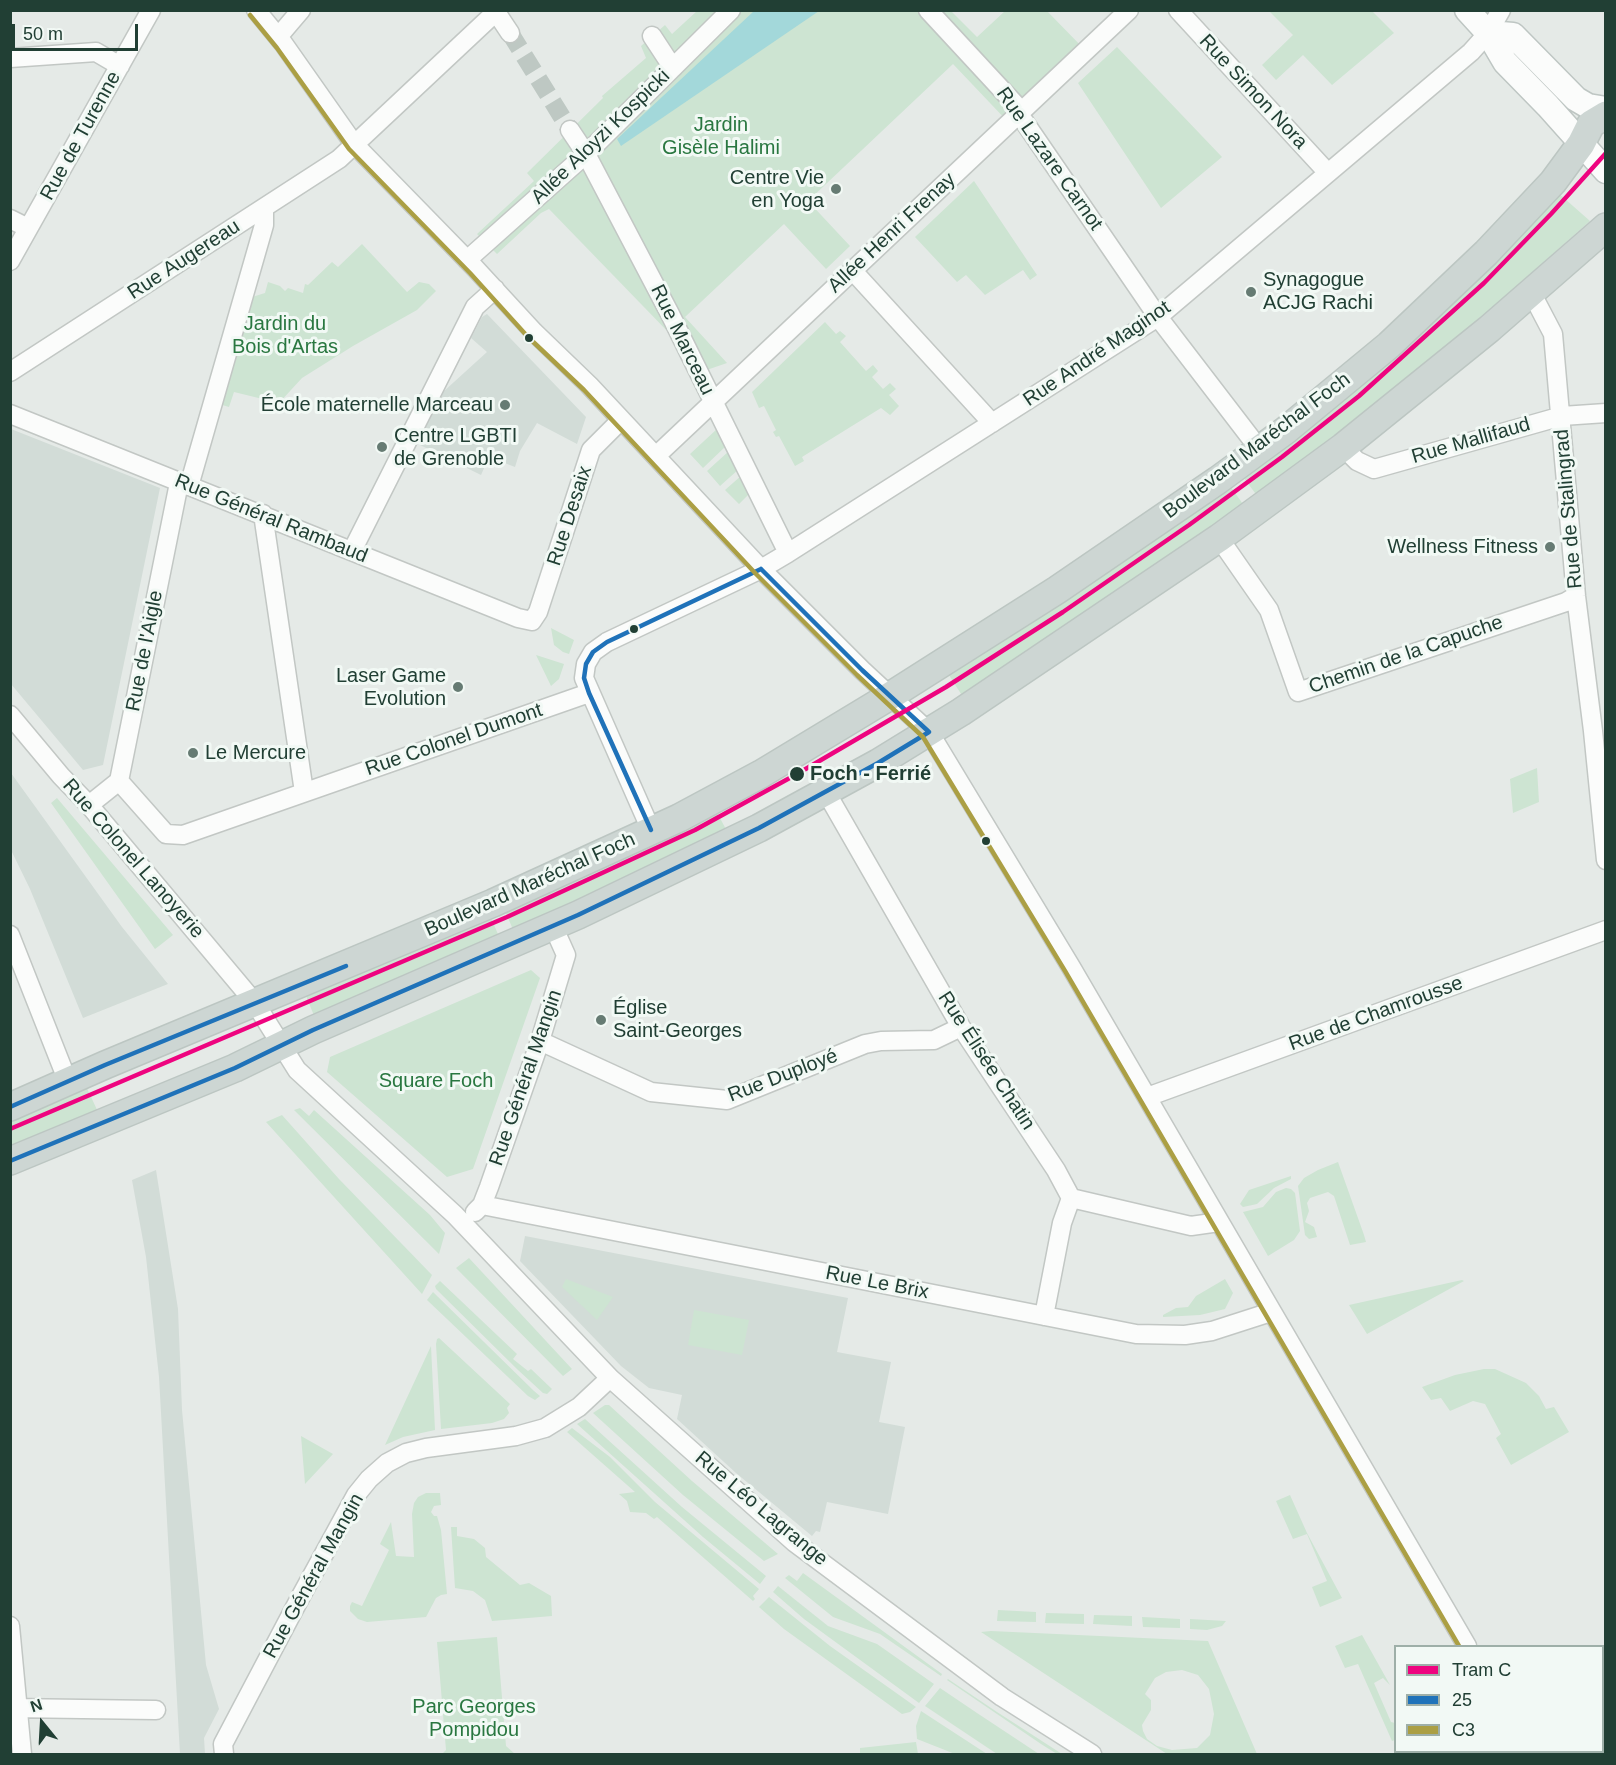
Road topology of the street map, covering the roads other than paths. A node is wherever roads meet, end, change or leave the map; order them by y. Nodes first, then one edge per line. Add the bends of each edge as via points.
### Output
1 (151, 10) edge
2 (256, 10) edge
3 (301, 10) edge
4 (731, 10) edge
5 (928, 10) edge
6 (1129, 10) edge
7 (1179, 10) edge
8 (1467, 10) edge
9 (1501, 10) edge
10 (497, 11) edge
11 (510, 33) tunnel mouth
12 (1488, 33) junction
13 (652, 36) dead end
14 (278, 37) junction
15 (10, 58) edge
16 (120, 66) junction
17 (673, 68) junction
18 (1605, 109) edge
19 (1019, 114) junction
20 (1605, 115) edge
21 (570, 130) tunnel mouth
22 (354, 144) junction
23 (1581, 144) junction
24 (586, 154) junction
25 (1605, 171) edge
26 (1328, 173) junction
27 (264, 208) junction
28 (10, 219) edge
29 (1605, 227) edge
30 (28, 228) junction
31 (467, 260) junction
32 (10, 261) edge
33 (853, 270) junction
34 (495, 289) junction
35 (1531, 292) junction
36 (1158, 318) junction
37 (10, 372) edge
38 (713, 403) junction
39 (1605, 413) edge
40 (10, 414) edge
41 (1562, 416) junction
42 (621, 420) junction
43 (992, 423) junction
44 (1343, 447) junction
45 (1260, 450) junction
46 (656, 456) junction
47 (184, 484) junction
48 (263, 514) junction
49 (1219, 538) junction
50 (352, 551) junction
51 (788, 553) junction
52 (761, 569) junction
53 (1576, 596) junction
54 (532, 621) joint
55 (589, 693) junction
56 (890, 696) junction
57 (10, 715) edge
58 (1599, 730) edge
59 (929, 732) junction
60 (119, 781) junction
61 (304, 792) junction
62 (826, 792) junction
63 (89, 805) junction
64 (651, 830) junction
65 (1605, 860) edge
66 (553, 926) junction
67 (1605, 930) edge
68 (10, 935) edge
69 (243, 1008) junction
70 (961, 1027) junction
71 (540, 1041) junction
72 (272, 1051) junction
73 (68, 1082) junction
74 (1147, 1097) junction
75 (10, 1107) edge
76 (10, 1161) edge
77 (1071, 1198) junction
78 (482, 1204) junction
79 (1219, 1222) junction
80 (464, 1225) junction
81 (1271, 1312) junction
82 (1044, 1316) junction
83 (610, 1378) junction
84 (10, 1626) edge
85 (1466, 1645) edge
86 (14, 1708) edge
87 (156, 1710) dead end
88 (22, 1755) edge
89 (224, 1755) edge
90 (1092, 1755) edge

1 - 16 street, Rue de Turenne
2 - 14 street
3 - 14 street
4 - 17 street, Allée Aloyzi Kospicki
5 - 19 street, Rue Lazare Carnot via 1015,104
6 - 19 street, Allée Henri Frenay
7 - 26 street, Rue Simon Nora
8 - 12 street
9 - 12 street, Rue André Maginot
10 - 11 street
10 - 22 street, Rue Augereau
12 - 18 street via 1513,35 1576,99 1587,106
12 - 23 street via 1505,62
12 - 26 street, Rue André Maginot via 1471,52
13 - 17 street
14 - 22 street
15 - 16 street via 96,52
16 - 30 street, Rue de Turenne
17 - 24 street, Allée Aloyzi Kospicki
19 - 33 street, Allée Henri Frenay
19 - 36 street, Rue Lazare Carnot
20 - 23 main road, Boulevard Maréchal Foch via 1591,124
21 - 24 street, Rue Marceau
22 - 27 street, Rue Augereau via 336,161
22 - 31 street
23 - 25 street
23 - 45 main road, Boulevard Maréchal Foch via 1553,182 1441,297 1389,345
24 - 31 street, Allée Aloyzi Kospicki
24 - 38 street, Rue Marceau
26 - 36 street, Rue André Maginot
27 - 37 street, Rue Augereau
27 - 47 street, Rue de l'Aigle via 264,225
28 - 30 street
29 - 35 main road
30 - 32 street, Rue de Turenne
31 - 34 street
33 - 38 street, Allée Henri Frenay
33 - 43 street
34 - 42 street
34 - 50 street via 475,307
35 - 41 street, Rue de Stalingrad via 1553,334
35 - 44 main road
36 - 43 street, Rue André Maginot
36 - 45 street, Rue Lazare Carnot
38 - 46 street, Allée Henri Frenay
38 - 51 street, Rue Marceau
39 - 41 street, Rue Mallifaud
40 - 47 street, Rue Général Rambaud
41 - 44 street, Rue Mallifaud via 1374,469 1356,461
41 - 53 street, Rue de Stalingrad
42 - 46 street
42 - 54 street, Rue Desaix via 591,450 537,617
43 - 51 street, Rue André Maginot
44 - 49 main road
45 - 56 main road, Boulevard Maréchal Foch via 1057,590
46 - 52 street
47 - 48 street, Rue Général Rambaud
47 - 60 street, Rue de l'Aigle
48 - 50 street, Rue Général Rambaud
48 - 61 street
49 - 53 street, Chemin de la Capuche via 1269,610 1298,692
49 - 59 main road
50 - 54 street, Rue Général Rambaud
51 - 52 street, Rue André Maginot
52 - 55 street via 593,652 584,678
52 - 56 street
53 - 58 street, Rue de Stalingrad
55 - 61 street, Rue Colonel Dumont
55 - 64 street
56 - 59 street
56 - 64 main road, Boulevard Maréchal Foch via 761,774
57 - 63 street, Rue Colonel Lanoyerie
58 - 65 street, Rue de Stalingrad
59 - 62 main road
59 - 74 street
60 - 61 street, Rue Colonel Dumont via 166,834 183,835
60 - 63 street
62 - 66 main road via 749,834
62 - 70 street, Rue Élisée Chatin
63 - 69 street, Rue Colonel Lanoyerie
64 - 69 main road, Boulevard Maréchal Foch via 474,912
66 - 71 street, Rue Général Mangin via 566,955
66 - 72 main road
67 - 74 street, Rue de Chamrousse
68 - 73 street
69 - 72 street
69 - 73 main road, Boulevard Maréchal Foch
70 - 71 street, Rue Duployé via 933,1040 865,1044 727,1100 651,1092
70 - 77 street, Rue Élisée Chatin
71 - 78 street, Rue Général Mangin
72 - 76 main road
72 - 80 street, Rue Léo Lagrange
73 - 75 main road, Boulevard Maréchal Foch
74 - 79 street
77 - 79 street via 1191,1226
77 - 82 street via 1062,1223
78 - 80 street, Rue Général Mangin
78 - 82 street, Rue Le Brix
79 - 81 street
80 - 83 street, Rue Léo Lagrange
81 - 82 street, Rue Le Brix via 1212,1331 1162,1336
81 - 85 street
83 - 89 street, Rue Général Mangin via 579,1407 545,1428 406,1453 369,1479 356,1495 223,1744
83 - 90 street, Rue Léo Lagrange via 795,1542 1002,1697
84 - 86 street
86 - 87 street
86 - 88 street

